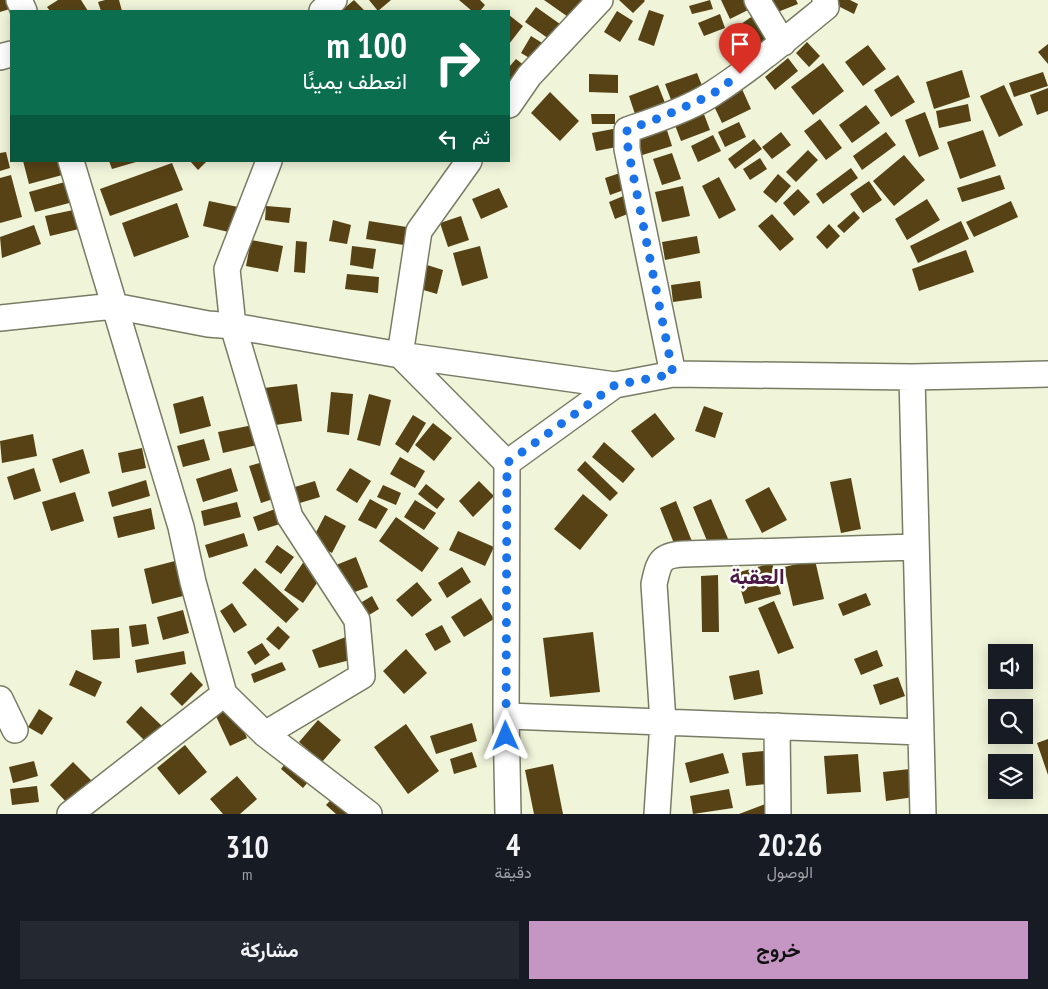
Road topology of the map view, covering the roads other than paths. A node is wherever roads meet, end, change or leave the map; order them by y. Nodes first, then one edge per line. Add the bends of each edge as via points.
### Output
1 (310, 0) edge
2 (334, 0) edge
3 (757, 0) edge
4 (825, 0) edge
5 (592, 2) edge
6 (320, 10) edge
7 (322, 10) edge
8 (783, 42) junction
9 (510, 104) edge
10 (71, 162) edge
11 (269, 162) edge
12 (468, 162) edge
13 (114, 306) junction
14 (0, 318) edge
15 (233, 326) junction
16 (400, 355) junction
17 (673, 374) junction
18 (1048, 374) edge
19 (912, 377) junction
20 (615, 385) junction
21 (507, 463) junction
22 (916, 547) junction
23 (224, 694) junction
24 (0, 699) edge
25 (506, 716) junction
26 (663, 722) junction
27 (777, 726) junction
28 (15, 730) dead end
29 (921, 732) junction
30 (265, 734) junction
31 (70, 814) edge
32 (369, 814) edge
33 (508, 814) edge
34 (657, 814) edge
35 (778, 814) edge
36 (923, 814) edge

1 - 6 street
2 - 7 street
3 - 8 street
4 - 8 street via 826,8
5 - 9 street via 529,76
8 - 17 street via 711,95 627,130 628,149
10 - 13 street
11 - 15 street via 227,269
12 - 16 street via 419,231
13 - 14 street
13 - 15 street
13 - 23 street via 181,527
15 - 16 street
15 - 30 street via 290,517 357,620 362,676
16 - 20 street
16 - 21 street
17 - 19 street
17 - 20 street
18 - 19 street
19 - 22 street
20 - 21 street
21 - 25 street
22 - 26 street via 670,555 659,563 654,584
22 - 29 street
23 - 30 street
23 - 31 street
24 - 28 street
25 - 26 street
25 - 33 street
26 - 27 street
26 - 34 street
27 - 29 street
27 - 35 street
29 - 36 street
30 - 32 street

